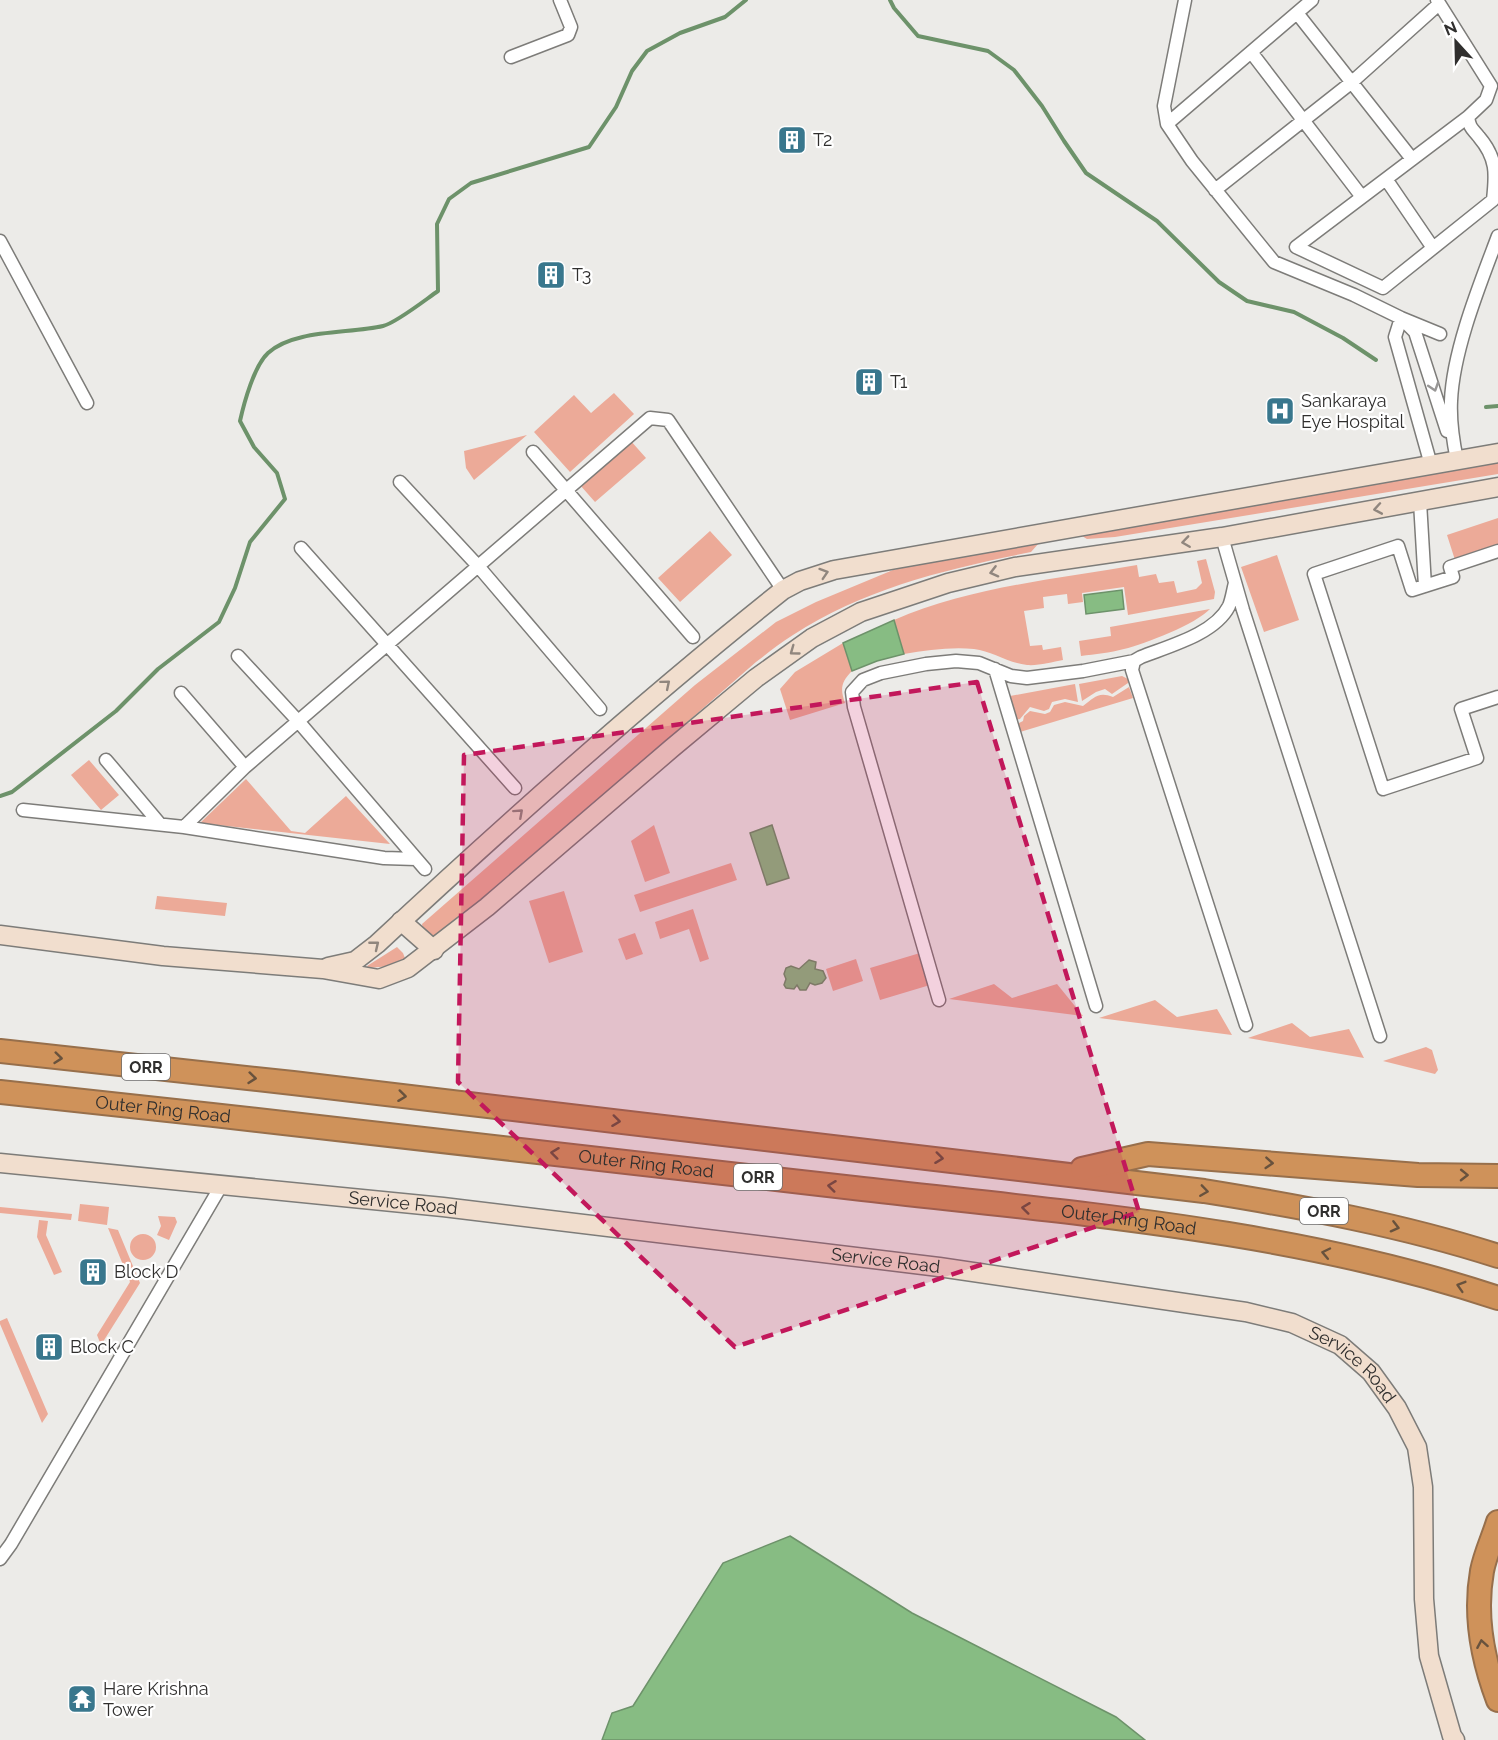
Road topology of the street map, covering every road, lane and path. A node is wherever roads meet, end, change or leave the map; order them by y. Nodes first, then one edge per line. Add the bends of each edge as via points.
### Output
1 (560, 0) edge
2 (1185, 0) edge
3 (1312, 0) edge
4 (1438, 2) edge
5 (1297, 13) junction
6 (1251, 52) junction
7 (511, 57) dead end
8 (1352, 82) junction
9 (1495, 85) edge
10 (1468, 117) junction
11 (1304, 120) junction
12 (1167, 124) junction
13 (1494, 153) edge
14 (1412, 159) junction
15 (1386, 179) junction
16 (1215, 190) junction
17 (1362, 197) junction
18 (1498, 236) edge
19 (0, 241) edge
20 (1296, 248) junction
21 (1433, 248) junction
22 (1274, 262) junction
23 (1401, 318) junction
24 (1440, 334) dead end
25 (1419, 341) junction
26 (1398, 348) junction
27 (87, 403) dead end
28 (533, 452) dead end
29 (1498, 453) edge
30 (1454, 461) junction
31 (1431, 465) junction
32 (400, 482) dead end
33 (1498, 487) edge
34 (566, 490) junction
35 (1420, 502) junction
36 (1060, 530) junction
37 (1222, 537) junction
38 (301, 548) dead end
39 (1498, 551) edge
40 (1065, 559) junction
41 (478, 566) junction
42 (1235, 582) junction
43 (1425, 586) junction
44 (783, 590) junction
45 (693, 637) dead end
46 (386, 645) junction
47 (238, 656) dead end
48 (1134, 661) junction
49 (995, 669) junction
50 (181, 693) dead end
51 (1498, 697) edge
52 (600, 709) dead end
53 (298, 722) junction
54 (106, 760) dead end
55 (245, 767) junction
56 (515, 788) dead end
57 (23, 810) dead end
58 (160, 824) junction
59 (184, 827) junction
60 (401, 921) junction
61 (0, 935) edge
62 (434, 950) junction
63 (323, 969) junction
64 (939, 1000) dead end
65 (1096, 1006) dead end
66 (1246, 1025) dead end
67 (1380, 1036) dead end
68 (0, 1051) edge
69 (0, 1092) edge
70 (0, 1163) edge
71 (1064, 1173) junction
72 (1498, 1176) edge
73 (221, 1186) junction
74 (1498, 1256) edge
75 (1498, 1298) edge
76 (1498, 1522) edge
77 (0, 1559) edge
78 (1498, 1700) edge
79 (1455, 1740) edge

1 - 7 street via 571,27 568,34
2 - 12 street via 1164,106
3 - 5 street
4 - 8 street
4 - 9 street
5 - 6 street
5 - 8 street
6 - 11 street
6 - 12 street
8 - 11 street
8 - 14 street
9 - 10 street
10 - 13 street via 1469,126
10 - 14 street
11 - 16 street
11 - 17 street
12 - 16 street
13 - 21 street via 1493,200
14 - 15 street
15 - 17 street
15 - 21 street
16 - 22 street
17 - 20 street
18 - 30 street via 1457,361 1451,401
19 - 27 street
20 - 21 street via 1383,288
20 - 22 street
22 - 23 street
23 - 24 street
23 - 25 street via 1416,332
23 - 26 street via 1395,337
25 - 26 street
25 -> 30 street
26 - 31 street
28 - 34 street
29 - 30 main road
30 - 31 main road
31 - 36 main road
32 - 41 street
33 - 35 main road
34 - 41 street
34 - 44 street via 650,418 668,420
34 - 45 street
35 -> 37 main road
35 - 43 street
36 - 40 main road
44 -> 36 main road via 834,570
37 -> 40 main road
37 - 42 street
38 - 46 street
39 - 43 street via 1450,567 1453,577
40 -> 62 main road via 948,583 861,612 812,638 756,678
41 - 46 street
41 - 52 street
42 - 48 street via 1229,605 1209,628
42 - 67 street
43 - 51 street via 1412,590 1398,546 1314,574 1383,789 1477,758 1461,709
60 -> 44 main road via 618,725
46 - 53 street
46 - 56 street
47 - 53 street
48 - 49 street via 1027,678
48 - 66 street via 1134,681
49 - 64 street via 956,661 903,667 863,680 852,692
49 - 65 street
50 - 55 street
53 - 55 street
53 - 59 street via 421,864
54 - 58 street
55 - 59 street
57 - 58 street
58 - 59 street
60 - 62 main road
63 -> 60 main road via 355,961
61 - 63 main road via 163,957
62 - 63 main road via 408,968 379,979
68 -> 71 highway, ORR
75 -> 69 highway, Outer Ring Road / ORR via 1367,1261 1199,1230
70 - 73 main road, Service Road
71 -> 72 highway via 1148,1154 1418,1175
71 -> 74 highway, ORR via 1318,1210
73 - 77 street
73 - 79 main road, Service Road via 443,1207 927,1266 1246,1312 1292,1323 1340,1345 1371,1372 1397,1408 1417,1447 1423,1487 1429,1656
78 -> 76 highway via 1485,1667 1478,1622 1482,1570

